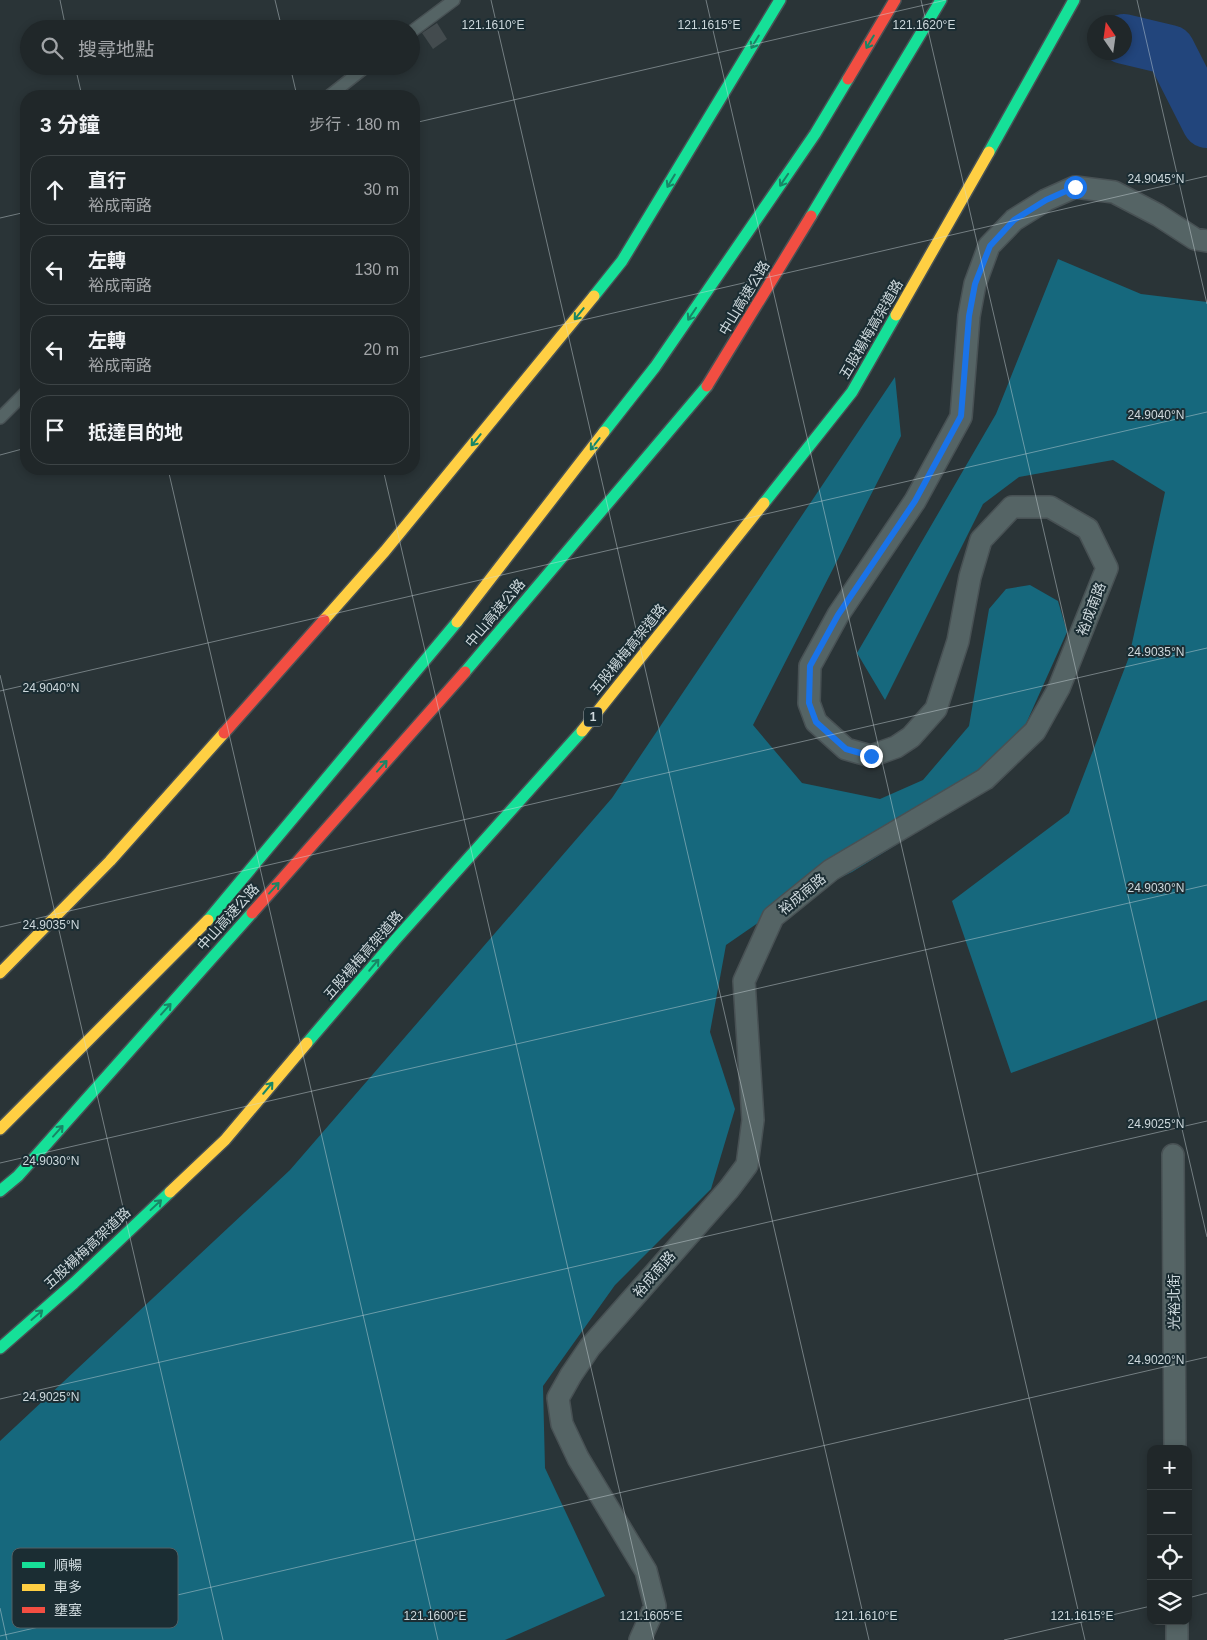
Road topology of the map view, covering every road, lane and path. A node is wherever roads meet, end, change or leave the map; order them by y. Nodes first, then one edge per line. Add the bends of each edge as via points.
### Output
1 (454, 0) edge
2 (780, 0) edge
3 (895, 0) edge
4 (941, 0) edge
5 (1074, 0) edge
6 (420, 25) edge
7 (356, 75) edge
8 (337, 90) edge
9 (1207, 241) edge
10 (20, 398) edge
11 (0, 418) edge
12 (0, 974) edge
13 (0, 1129) edge
14 (1173, 1155) dead end
15 (0, 1191) edge
16 (0, 1348) edge
17 (1176, 1445) edge
18 (1177, 1625) edge
19 (640, 1640) edge
20 (1177, 1640) edge

1 - 6 lane
2 -> 12 highway via 622,261 385,551 110,861
3 -> 13 highway, 中山高速公路 via 815,134 655,367 439,645 203,926
15 -> 4 highway, 中山高速公路 via 18,1176 446,694 711,381
16 -> 5 highway, 五股楊梅高架道路 / 1 via 74,1283 224,1140 396,938 576,739 852,392
7 - 8 lane
9 - 19 street, 裕成南路 via 1195,239 1158,214 1114,192 1075,187 1014,220 990,246 975,284 969,316 961,416 915,501 838,615 810,666 809,703 816,722 846,749 871,756 896,747 911,737 936,708 958,641 970,577 981,540 1012,507 1050,507 1088,529 1107,568 1060,688 1035,731 985,779 831,870 773,917 744,981 753,1120 747,1164 729,1189 590,1347 558,1398 562,1424 578,1458 646,1570 655,1606
10 - 11 lane
14 - 17 street, 光裕北街
18 - 20 street

